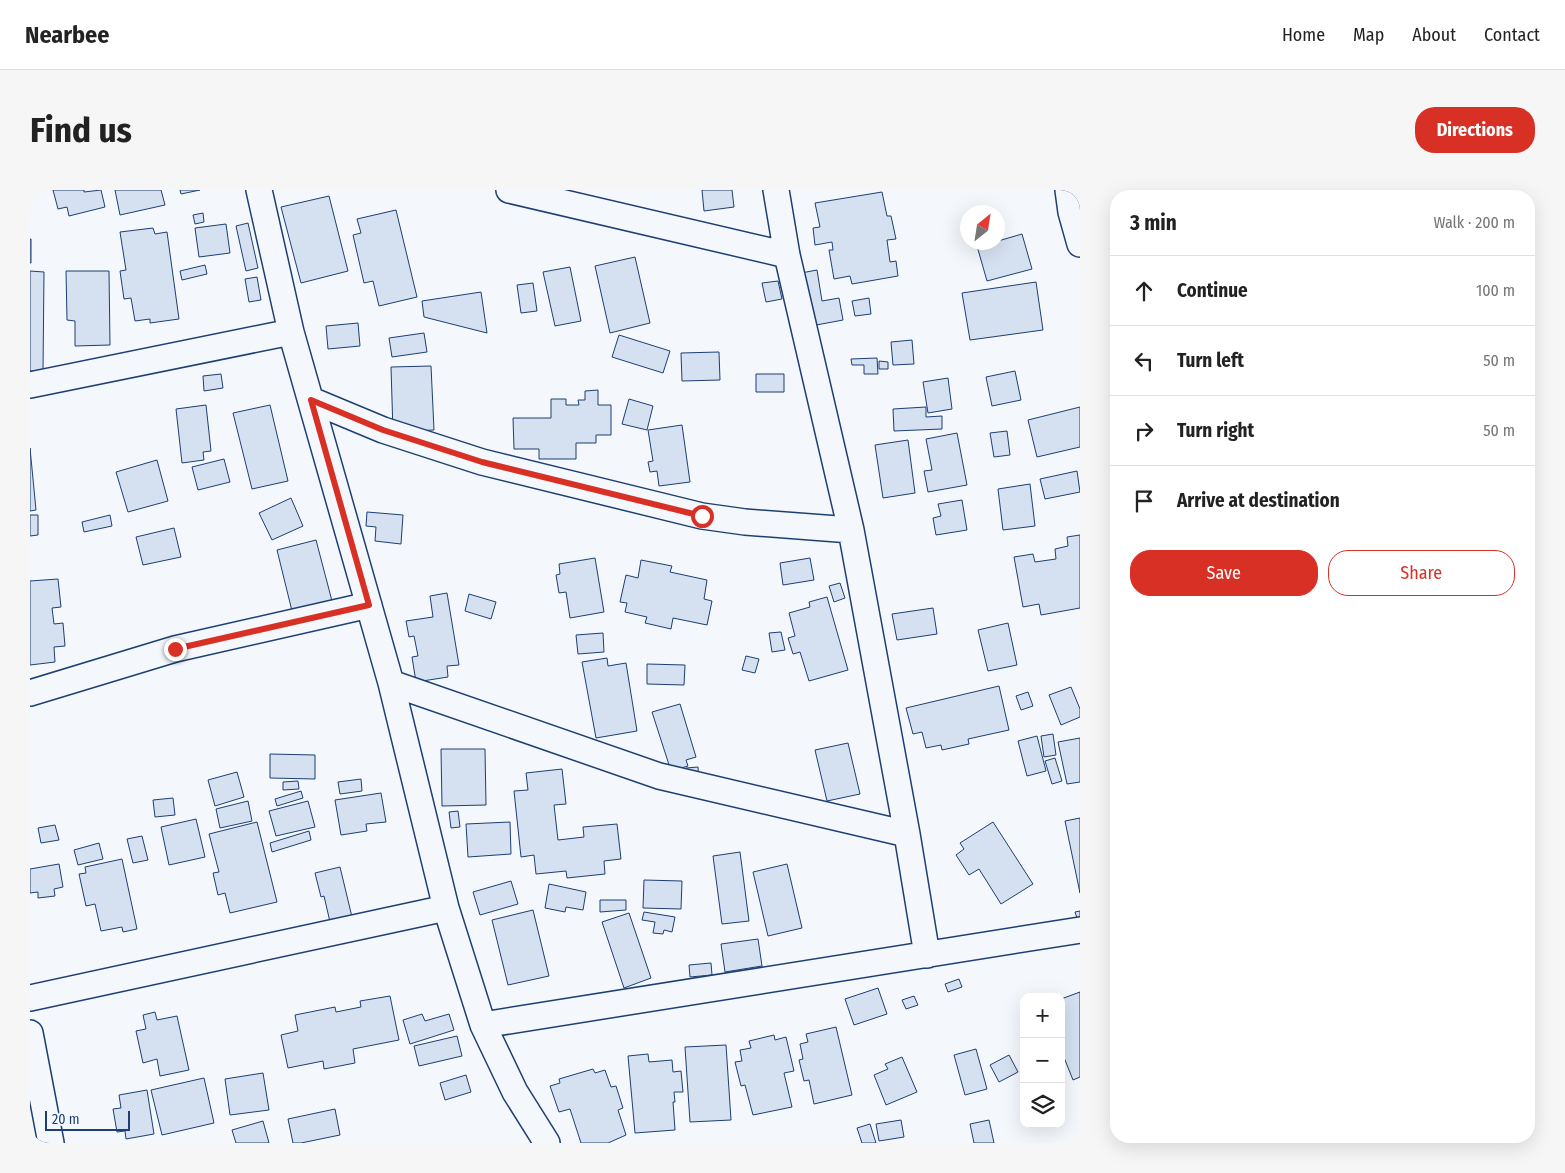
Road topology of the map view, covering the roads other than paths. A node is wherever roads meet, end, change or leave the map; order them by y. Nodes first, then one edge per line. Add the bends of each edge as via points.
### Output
1 (259, 190) edge
2 (509, 190) edge
3 (776, 190) edge
4 (1068, 190) edge
5 (1080, 244) edge
6 (787, 255) junction
7 (290, 332) junction
8 (30, 385) edge
9 (311, 400) junction
10 (851, 530) junction
11 (369, 605) junction
12 (391, 683) junction
13 (30, 693) edge
14 (907, 834) junction
15 (446, 908) junction
16 (1080, 930) edge
17 (927, 955) junction
18 (30, 998) edge
19 (483, 1025) junction
20 (30, 1033) edge
21 (51, 1143) edge
22 (547, 1143) edge

1 - 7 street
2 - 6 street
3 - 6 street
4 - 5 street
6 - 10 street
7 - 8 street
7 - 9 street
9 - 10 street via 383,430 482,462 693,513 745,522
9 - 11 street
10 - 14 street
11 - 12 street
11 - 13 street via 175,649
12 - 14 street via 659,776
12 - 15 street
14 - 17 street
15 - 18 street
15 - 19 street
16 - 17 street
17 - 19 street
19 - 22 street via 515,1092
20 - 21 street

